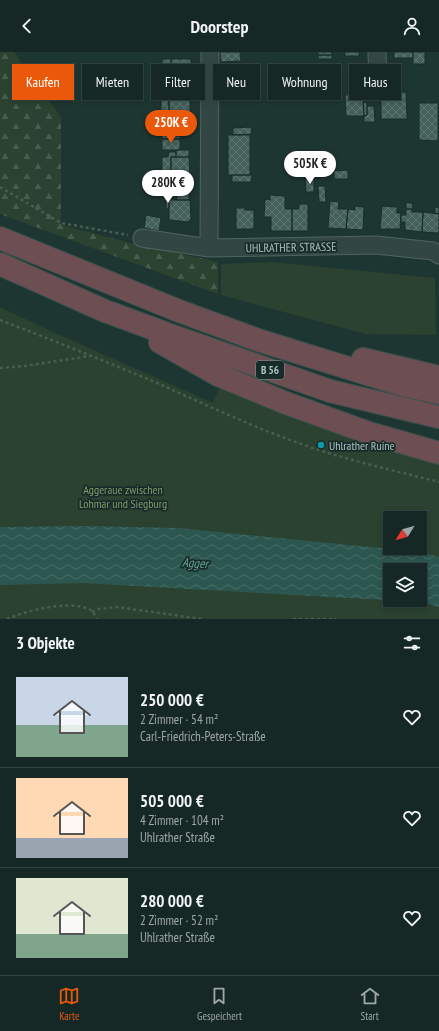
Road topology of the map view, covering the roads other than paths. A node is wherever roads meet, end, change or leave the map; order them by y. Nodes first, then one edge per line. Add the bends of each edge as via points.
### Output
1 (210, 52) edge
2 (377, 52) edge
3 (377, 64) edge
4 (0, 238) edge
5 (142, 238) road end
6 (209, 248) junction
7 (439, 255) edge
8 (0, 264) edge
9 (105, 311) junction
10 (261, 340) junction
11 (439, 377) edge
12 (439, 393) edge
13 (439, 417) edge
14 (439, 453) edge

1 - 6 street
2 - 3 street
4 - 10 highway, B 56 via 179,311
5 - 6 street, UHLRATHER STRASSE
6 - 7 street, UHLRATHER STRASSE via 376,245 433,251
8 - 9 highway, B 56
9 - 13 highway, B 56 via 330,391
9 - 14 highway via 218,375 369,433
10 - 11 highway via 318,348
10 - 12 highway, B 56 via 404,385

